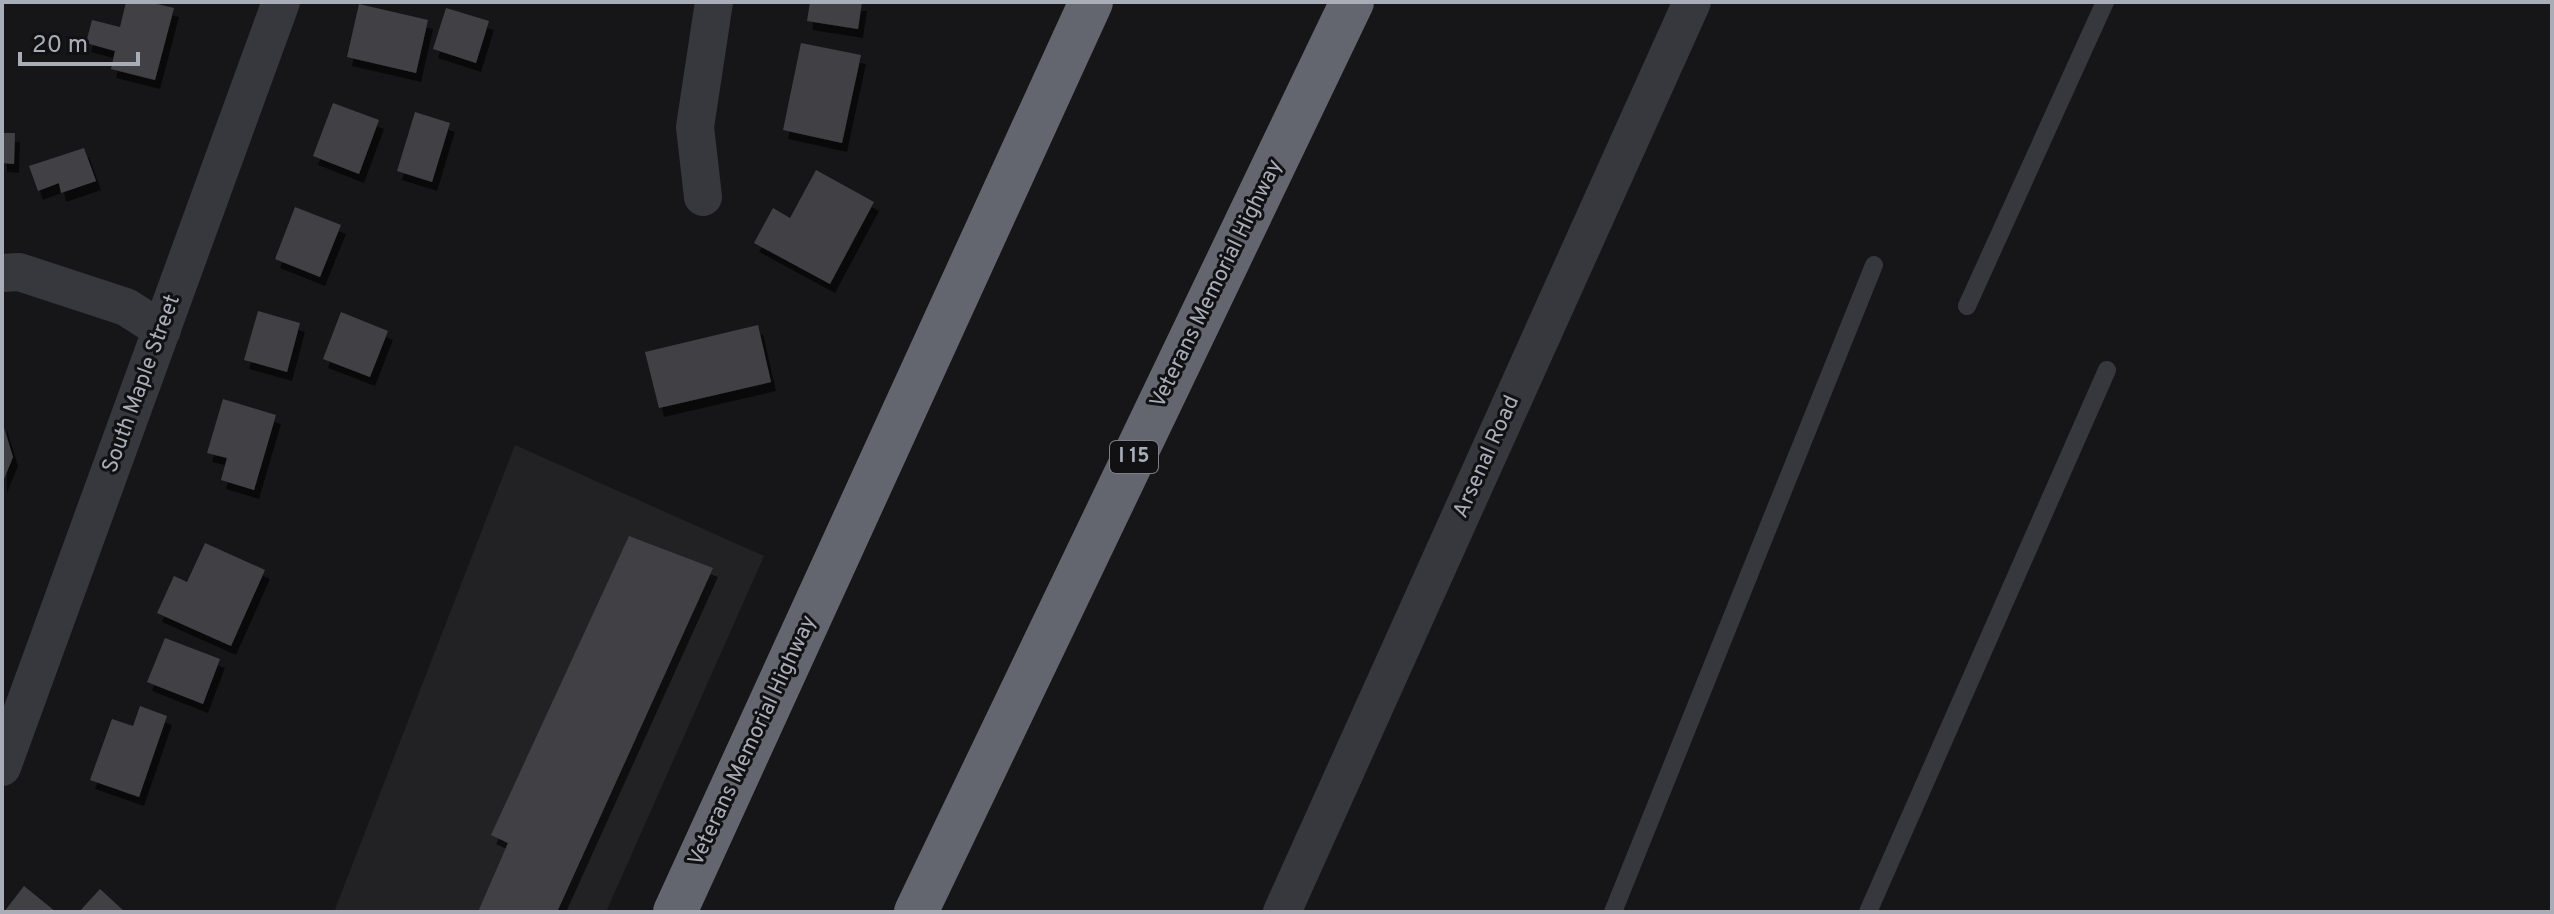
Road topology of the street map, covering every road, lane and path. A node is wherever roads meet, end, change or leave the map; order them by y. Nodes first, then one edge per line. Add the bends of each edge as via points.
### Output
1 (281, 2) edge
2 (714, 2) edge
3 (1091, 2) edge
4 (1352, 2) edge
5 (1692, 2) edge
6 (2105, 2) edge
7 (703, 197) dead end
8 (1874, 265) dead end
9 (2, 273) edge
10 (1967, 306) dead end
11 (162, 330) junction
12 (2107, 370) dead end
13 (2, 767) edge
14 (675, 912) edge
15 (916, 912) edge
16 (1282, 912) edge
17 (1613, 912) edge
18 (1868, 912) edge

1 - 11 street, South Maple Street
2 - 7 street via 695,127
3 - 14 highway, Veterans Memorial Highway
4 - 15 highway, Veterans Memorial Highway / I 15
5 - 16 street, Arsenal Road
6 - 10 lane
8 - 17 lane
9 - 11 street via 19,272 126,307
11 - 13 street, South Maple Street
12 - 18 lane

